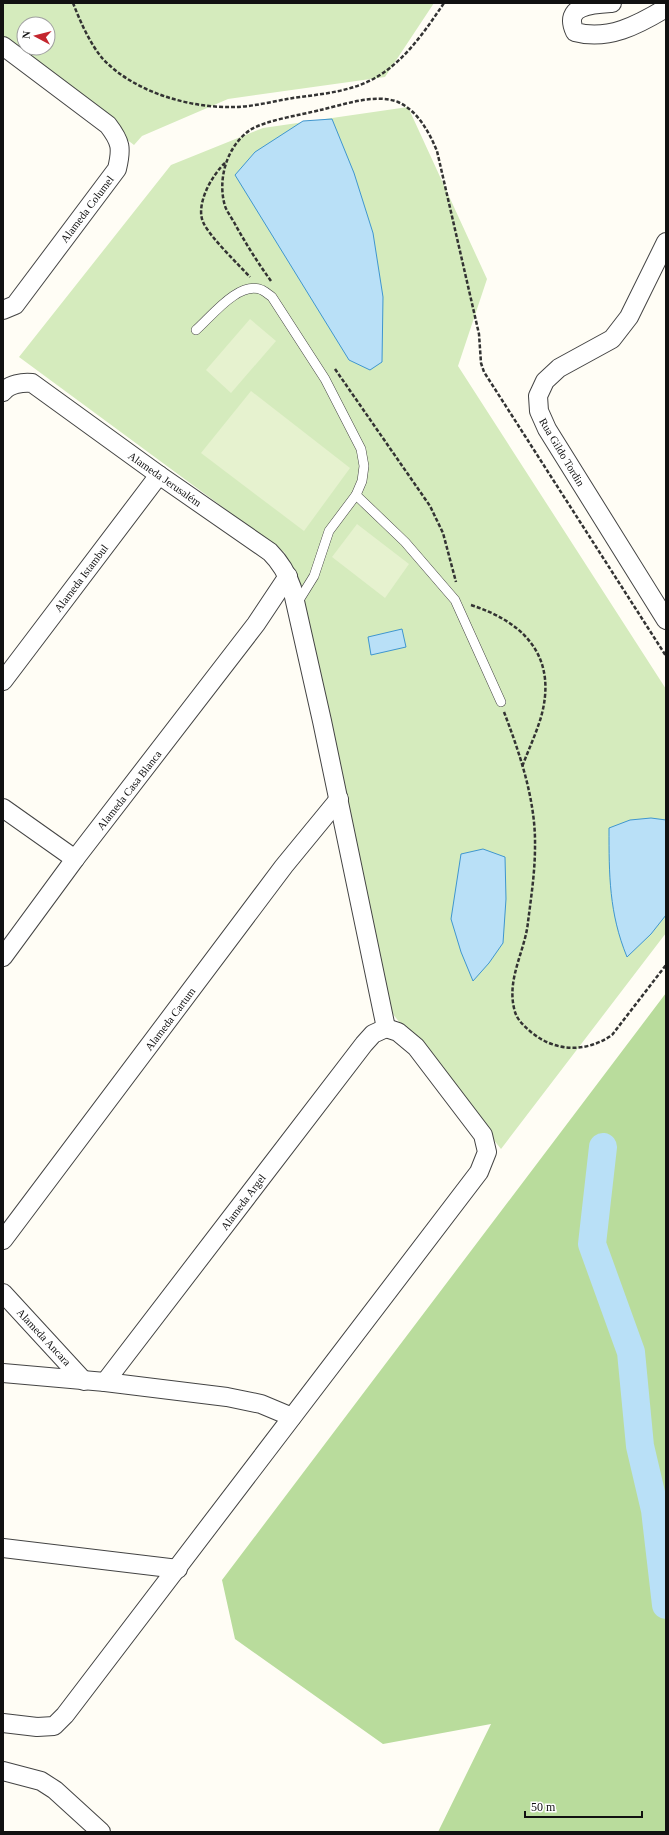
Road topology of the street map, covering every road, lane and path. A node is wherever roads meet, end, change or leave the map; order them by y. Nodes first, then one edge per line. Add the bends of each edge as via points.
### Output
1 (73, 3) edge
2 (444, 3) edge
3 (612, 3) edge
4 (666, 8) edge
5 (3, 46) edge
6 (225, 162) junction
7 (666, 242) edge
8 (275, 286) dead end
9 (261, 289) junction
10 (3, 310) edge
11 (196, 330) dead end
12 (331, 364) dead end
13 (3, 392) edge
14 (159, 475) junction
15 (356, 495) junction
16 (288, 576) junction
17 (455, 600) junction
18 (297, 608) junction
19 (666, 620) edge
20 (666, 656) edge
21 (3, 680) edge
22 (501, 702) joint
23 (522, 767) junction
24 (339, 799) junction
25 (3, 808) edge
26 (75, 859) junction
27 (3, 957) edge
28 (666, 965) edge
29 (386, 1028) junction
30 (3, 1240) edge
31 (5, 1300) edge
32 (3, 1373) edge
33 (84, 1381) junction
34 (105, 1382) junction
35 (292, 1417) junction
36 (3, 1548) edge
37 (178, 1569) junction
38 (3, 1722) edge
39 (3, 1771) edge
40 (101, 1832) edge

1 - 2 path via 89,37 103,58 121,73 172,99 200,106 235,107 355,88 376,78 402,57 423,34
3 - 4 street via 592,4 579,9 573,15 571,24 575,32 606,35 644,22
5 - 10 street, Alameda Columel via 108,125 118,138 121,153 118,169 15,306
6 - 8 path via 223,184 226,207 252,254
6 - 9 path via 203,198 203,223
6 - 20 path via 235,144 251,130 275,121 346,104 389,99 405,106 422,123 437,150 479,334 484,372
7 - 19 street, Rua Gildo Tordin via 629,317 612,339 559,368 545,381 538,396 539,411 548,430
9 - 11 lane via 236,292
9 - 15 lane via 272,297 325,379 361,450 364,466 362,481
12 - 17 path via 430,506 444,533 453,566
13 - 14 street, Alameda Jerusalém via 22,382 32,383
14 - 16 street, Alameda Jerusalém via 270,552 282,564
14 - 21 street, Alameda Istambul
15 - 17 lane via 406,542
15 - 18 lane via 329,530 314,576
16 - 18 street, Alameda Jerusalém
16 - 26 street, Alameda Casa Blanca via 256,624
17 - 22 lane
17 - 23 path via 503,619 522,633 542,661 546,686 544,705
18 - 24 street, Alameda Jerusalém
22 - 23 path
23 - 28 path via 534,819 535,847 528,924 513,979 512,995 517,1018 538,1038 550,1044 569,1049 590,1047 612,1035
24 - 29 street, Alameda Jerusalém
24 - 30 street, Alameda Cartum via 284,866
25 - 26 street
26 - 27 street, Alameda Casa Blanca
29 - 34 street, Alameda Argel via 373,1034 364,1044
29 - 35 street via 398,1032 416,1047 436,1071 483,1135 487,1152 478,1172
31 - 33 street, Alameda Ancara
32 - 33 street
33 - 34 street
34 - 35 street via 261,1404
35 - 37 street
36 - 37 street
37 - 38 street via 54,1726 38,1727
39 - 40 street via 41,1781 55,1790

